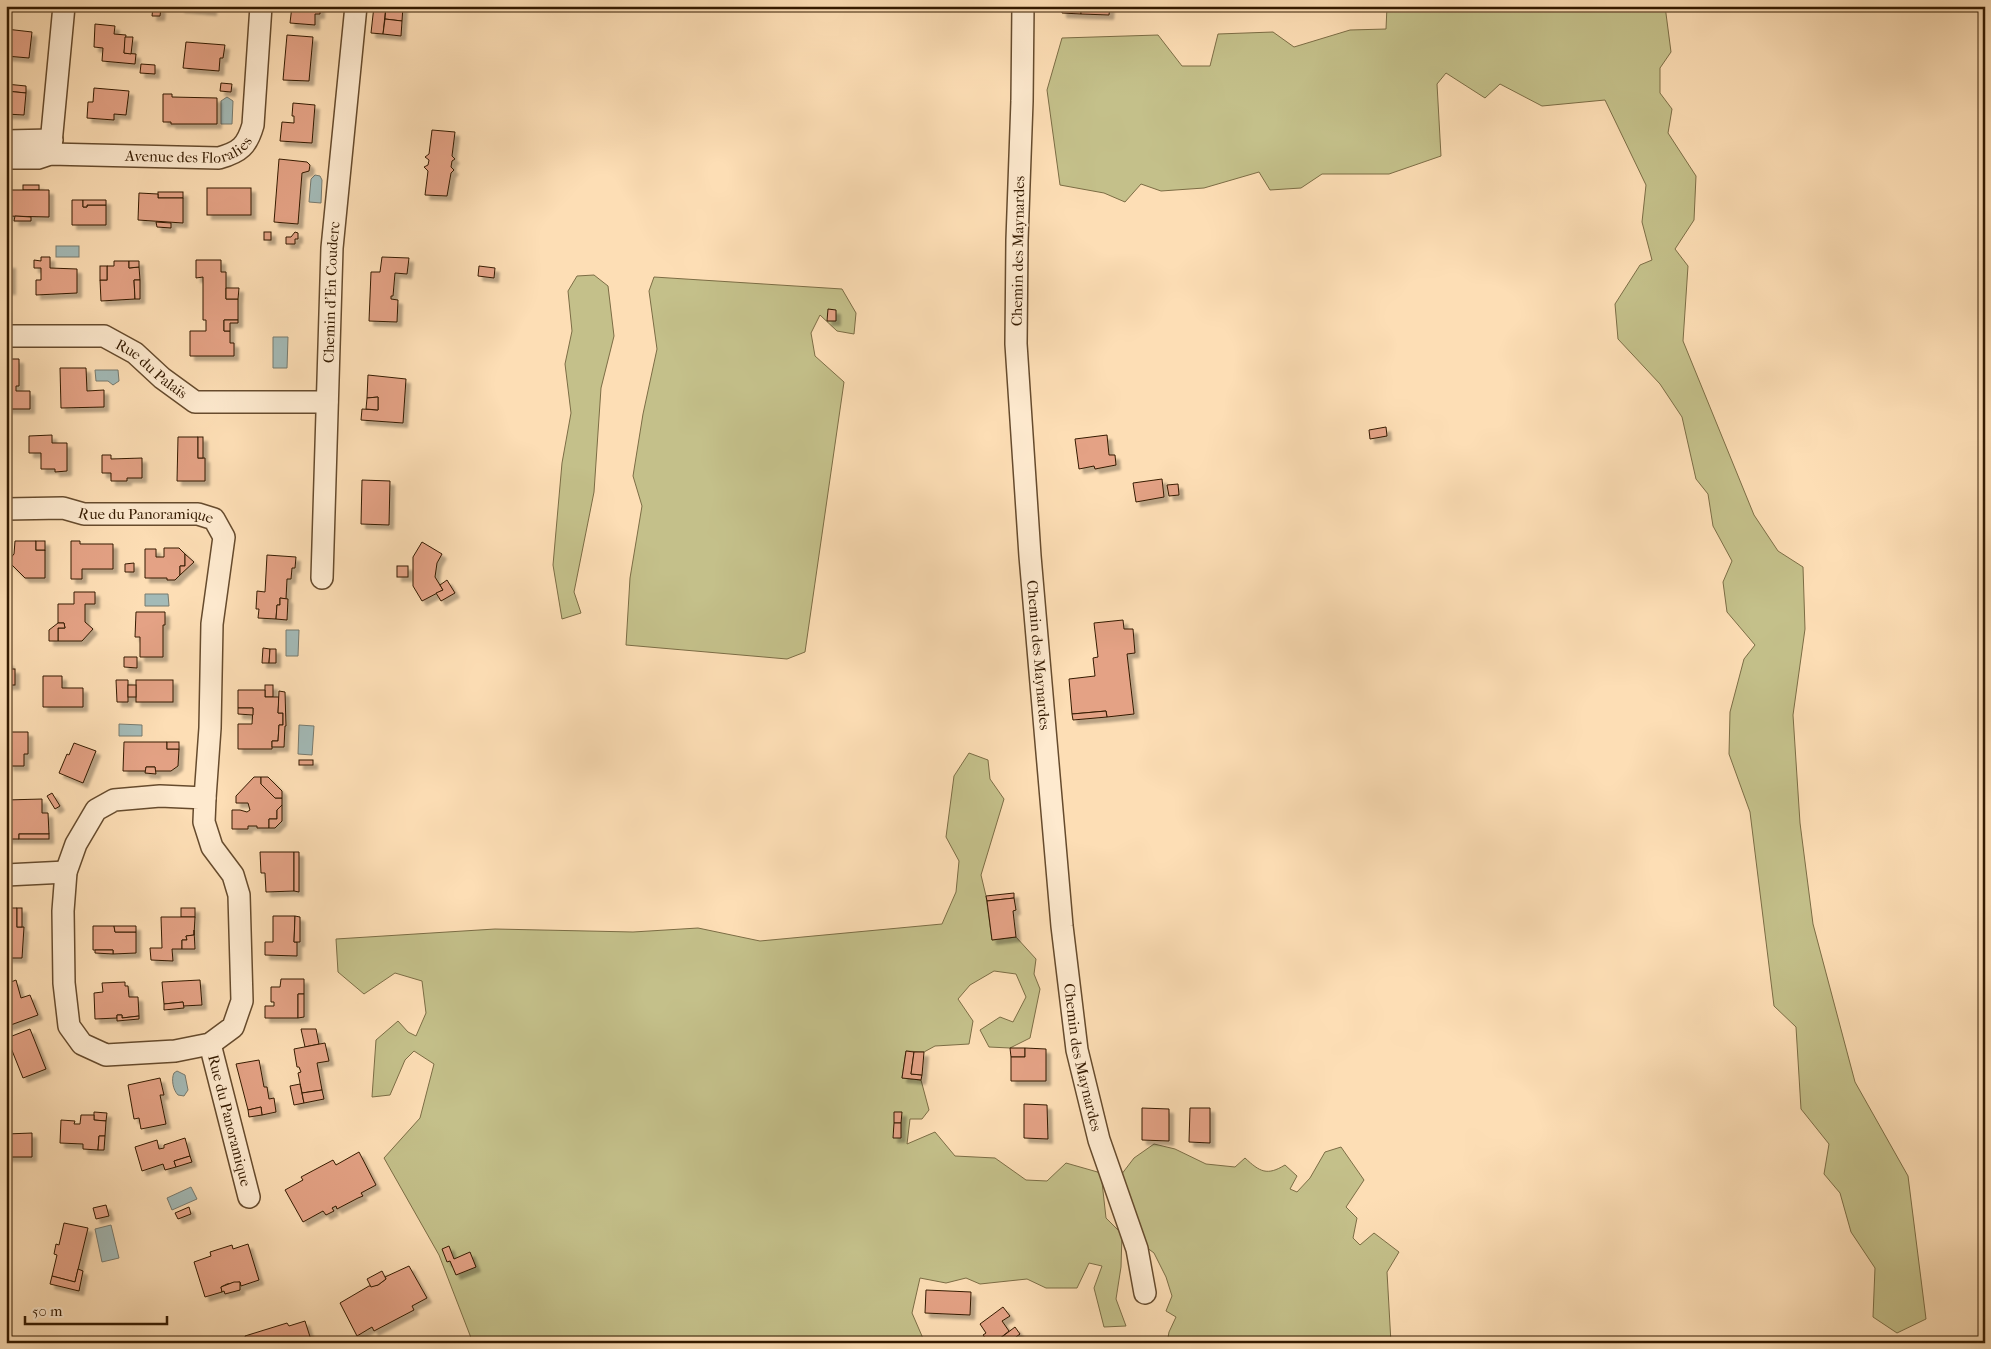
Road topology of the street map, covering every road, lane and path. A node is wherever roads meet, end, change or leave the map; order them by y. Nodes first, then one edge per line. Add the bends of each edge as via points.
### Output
1 (64, 6) edge
2 (261, 6) edge
3 (356, 6) edge
4 (1023, 6) edge
5 (6, 141) edge
6 (51, 147) junction
7 (6, 158) edge
8 (6, 336) edge
9 (327, 402) junction
10 (6, 509) edge
11 (322, 578) dead end
12 (205, 798) junction
13 (66, 872) junction
14 (6, 875) edge
15 (210, 1044) junction
16 (249, 1197) dead end
17 (1146, 1293) dead end

1 - 6 street
2 - 6 street, Avenue des Floralies via 253,125 243,147 219,158
3 - 9 street, Chemin d'En Couderc via 332,248
4 - 17 street, Chemin des Maynardes via 1016,344 1062,926 1076,1050 1099,1140 1137,1249
5 - 6 street, Avenue des Floralies
6 - 7 street, Avenue des Floralies via 38,158
8 - 9 street, Rue du Palaïs via 104,336 134,353 195,402
9 - 11 street, Chemin d'En Couderc
10 - 12 street, Rue du Panoramique via 63,508 84,514 198,514 214,519 224,538 212,624
12 - 13 street, Rue du Panoramique via 160,796 114,800 96,810 76,844
12 - 15 street, Rue du Panoramique via 204,822 212,847 233,875 239,895 242,1001 233,1027
13 - 14 street
13 - 15 street, Rue du Panoramique via 64,983 69,1026 82,1044 106,1055 175,1051
15 - 16 street, Rue du Panoramique

